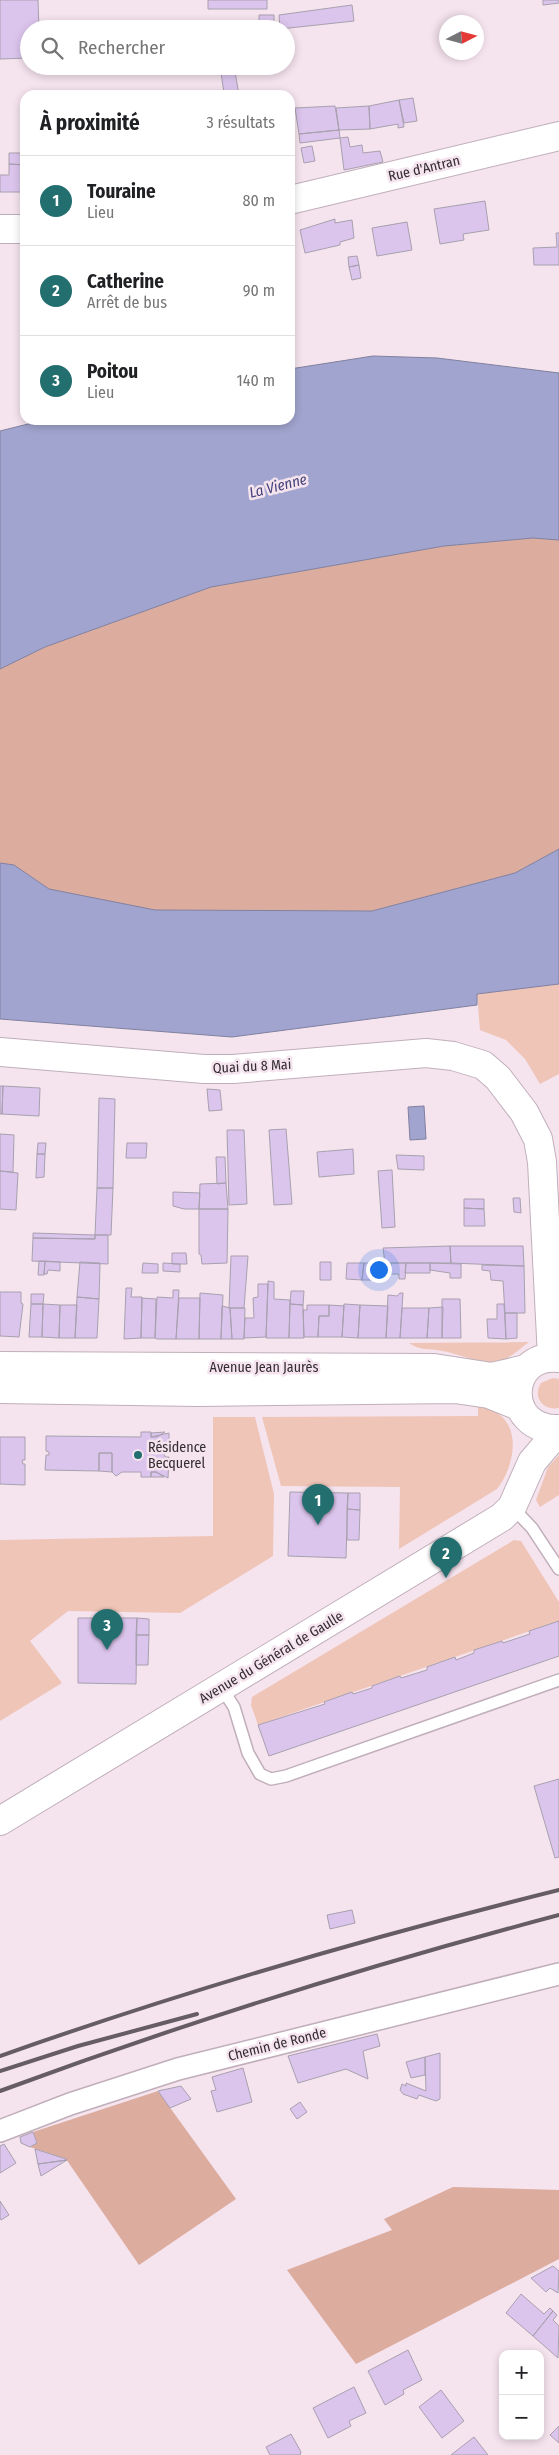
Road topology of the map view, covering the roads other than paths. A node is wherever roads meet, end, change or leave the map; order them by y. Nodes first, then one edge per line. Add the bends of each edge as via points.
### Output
1 (559, 136) edge
2 (295, 199) edge
3 (0, 229) edge
4 (20, 229) edge
5 (0, 1052) edge
6 (556, 1358) edge
7 (0, 1366) edge
8 (526, 1369) junction
9 (0, 1390) edge
10 (524, 1413) junction
11 (559, 1430) edge
12 (525, 1478) junction
13 (512, 1507) junction
14 (559, 1569) edge
15 (559, 1680) edge
16 (221, 1687) junction
17 (0, 1821) edge
18 (559, 1974) edge
19 (0, 2131) edge

1 - 2 main road, Rue d'Antran
3 - 4 main road
5 - 6 main road, Quai du 8 Mai via 204,1069 426,1053 453,1056 483,1065 498,1078 524,1112 538,1139
6 - 8 main road, Avenue Jean Jaurès via 542,1359
7 - 8 main road, Avenue Jean Jaurès via 434,1368 492,1377
8 - 10 main road, Avenue du Général de Gaulle via 519,1383
9 - 10 main road, Avenue Jean Jaurès via 455,1389 489,1394
10 - 11 main road, Avenue Jean Jaurès via 538,1426
10 - 12 main road, Avenue du Général de Gaulle via 530,1439
11 - 12 main road, Avenue du Général de Gaulle via 537,1454
12 - 13 main road, Avenue du Général de Gaulle
13 - 14 lane via 532,1528
13 - 16 main road, Avenue du Général de Gaulle via 502,1517
15 - 16 lane via 271,1779 260,1774 248,1752 234,1707
16 - 17 main road, Avenue du Général de Gaulle
18 - 19 street, Chemin de Ronde via 178,2069 61,2107

